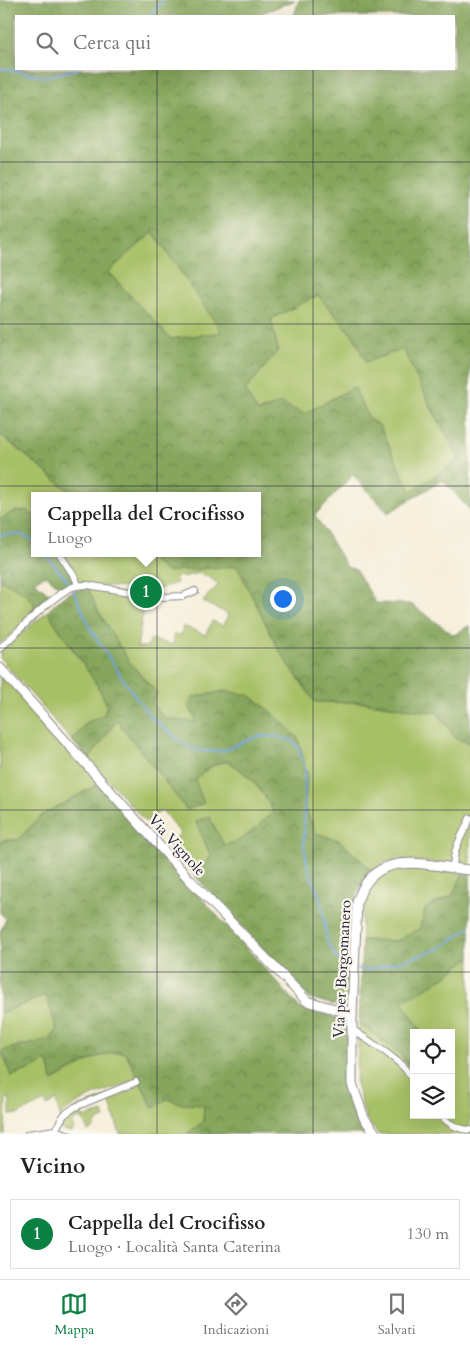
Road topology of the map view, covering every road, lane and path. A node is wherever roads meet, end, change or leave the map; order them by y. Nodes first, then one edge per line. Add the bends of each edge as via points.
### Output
1 (62, 557) edge
2 (77, 586) junction
3 (195, 591) dead end
4 (0, 648) edge
5 (0, 668) edge
6 (470, 818) edge
7 (453, 868) junction
8 (470, 870) edge
9 (352, 1014) junction
10 (352, 1029) junction
11 (411, 1074) edge
12 (136, 1082) dead end
13 (444, 1119) edge
14 (55, 1130) junction
15 (470, 1130) edge
16 (28, 1134) edge
17 (67, 1134) edge
18 (376, 1134) edge

1 - 2 street
2 - 3 street via 162,598
2 - 4 street via 66,590
5 - 9 street, Via Vignole via 186,876 307,1002
6 - 7 street via 456,846
7 - 8 street, Via per Borgomanero
7 - 9 street, Via per Borgomanero via 403,863 385,866 373,873 357,902
9 - 10 street, Via per Borgomanero
10 - 11 street via 390,1053
10 - 18 street, Via per Borgomanero via 352,1084 364,1118
12 - 14 street via 75,1107
13 - 15 street via 462,1130
14 - 16 street
14 - 17 street

